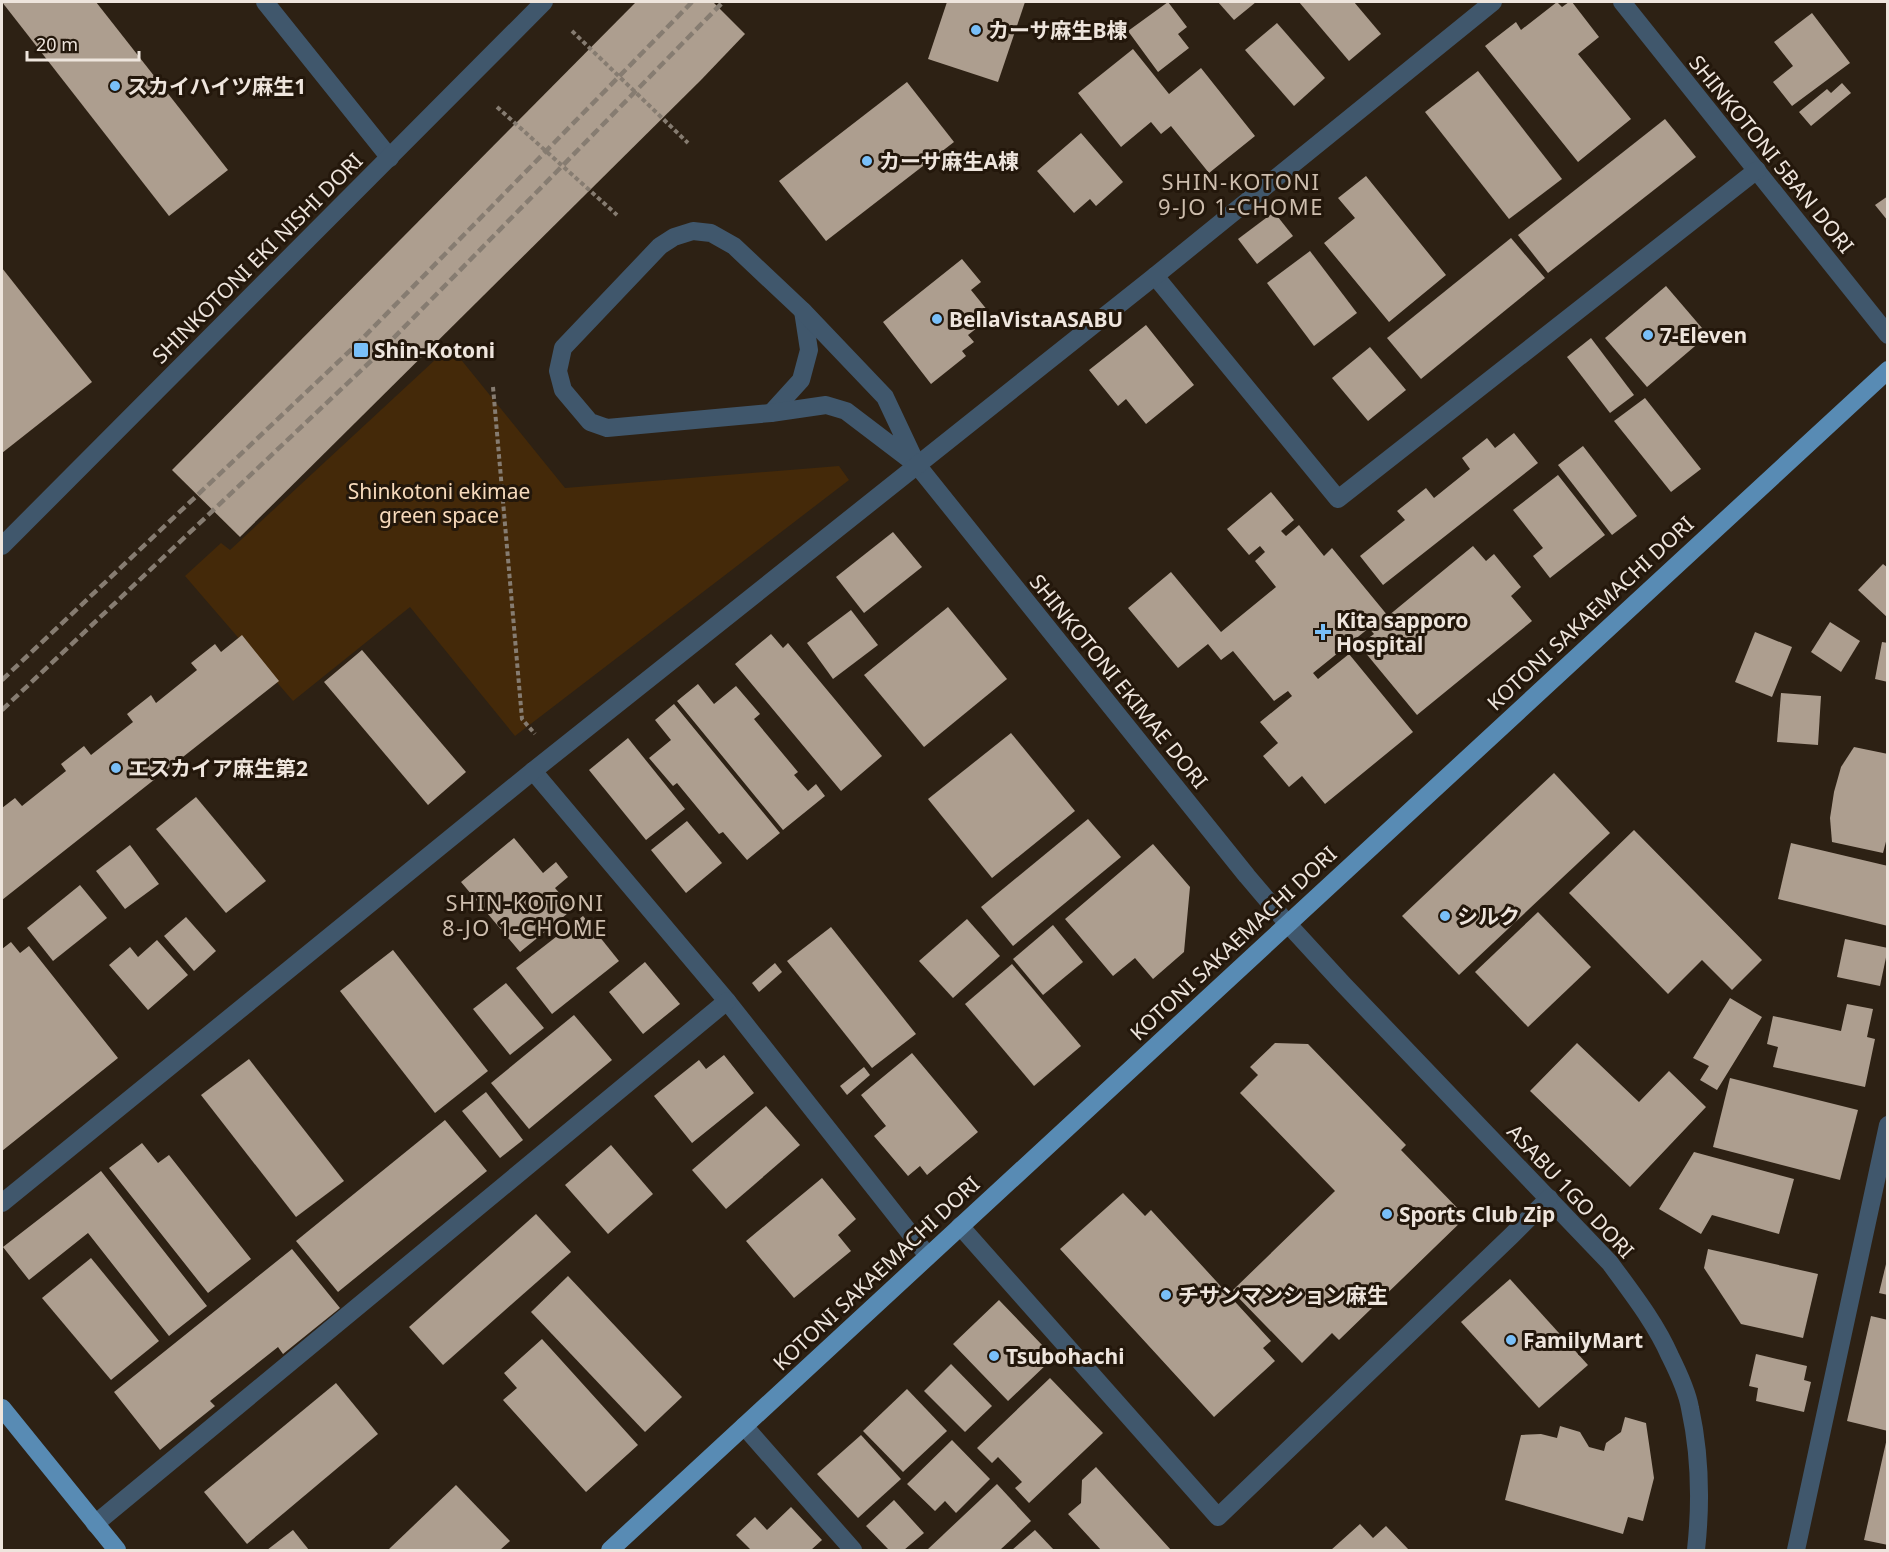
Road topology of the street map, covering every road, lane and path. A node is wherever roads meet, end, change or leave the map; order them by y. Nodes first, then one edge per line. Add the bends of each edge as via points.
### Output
1 (265, 2) edge
2 (544, 2) edge
3 (1493, 2) edge
4 (1622, 2) edge
5 (572, 31) dead end
6 (497, 107) dead end
7 (688, 143) dead end
8 (390, 158) junction
9 (1757, 170) junction
10 (617, 215) dead end
11 (1155, 276) junction
12 (803, 311) junction
13 (1887, 335) edge
14 (1887, 370) edge
15 (493, 387) dead end
16 (771, 413) junction
17 (917, 465) junction
18 (2, 546) edge
19 (538, 737) dead end
20 (533, 771) junction
21 (1287, 923) junction
22 (727, 1001) junction
23 (1887, 1125) edge
24 (1549, 1198) junction
25 (2, 1203) edge
26 (960, 1226) junction
27 (928, 1256) junction
28 (2, 1408) edge
29 (744, 1426) junction
30 (95, 1524) junction
31 (117, 1551) edge
32 (610, 1551) edge
33 (854, 1551) edge
34 (1696, 1551) edge
35 (1796, 1551) edge

1 - 8 street
2 - 8 street, SHINKOTONI EKI NISHI DORI
3 - 11 street
4 - 9 street, SHINKOTONI 5BAN DORI
5 - 7 path
6 - 10 path
8 - 18 street, SHINKOTONI EKI NISHI DORI
9 - 11 street via 1338,499
9 - 13 street, SHINKOTONI 5BAN DORI
11 - 17 street
12 - 16 street via 809,350 801,380
12 - 16 street via 734,246 711,233 693,231 660,246 563,348 558,371 563,390 590,422 607,428
12 - 17 street via 885,397
14 - 21 main road, KOTONI SAKAEMACHI DORI
15 - 19 path via 522,719
16 - 17 street via 826,405 846,411
17 - 20 street
17 - 21 street, SHINKOTONI EKIMAE DORI
20 - 22 street
20 - 25 street
21 - 24 street, ASABU 1GO DORI
21 - 26 main road, KOTONI SAKAEMACHI DORI
22 - 27 street
22 - 30 street
23 - 35 street
24 - 26 street via 1218,1517
24 - 34 street, ASABU 1GO DORI via 1610,1263 1670,1354 1690,1406 1699,1520
26 - 27 main road, KOTONI SAKAEMACHI DORI
27 - 29 main road, KOTONI SAKAEMACHI DORI
28 - 30 main road
29 - 32 main road, KOTONI SAKAEMACHI DORI
29 - 33 street
30 - 31 main road

